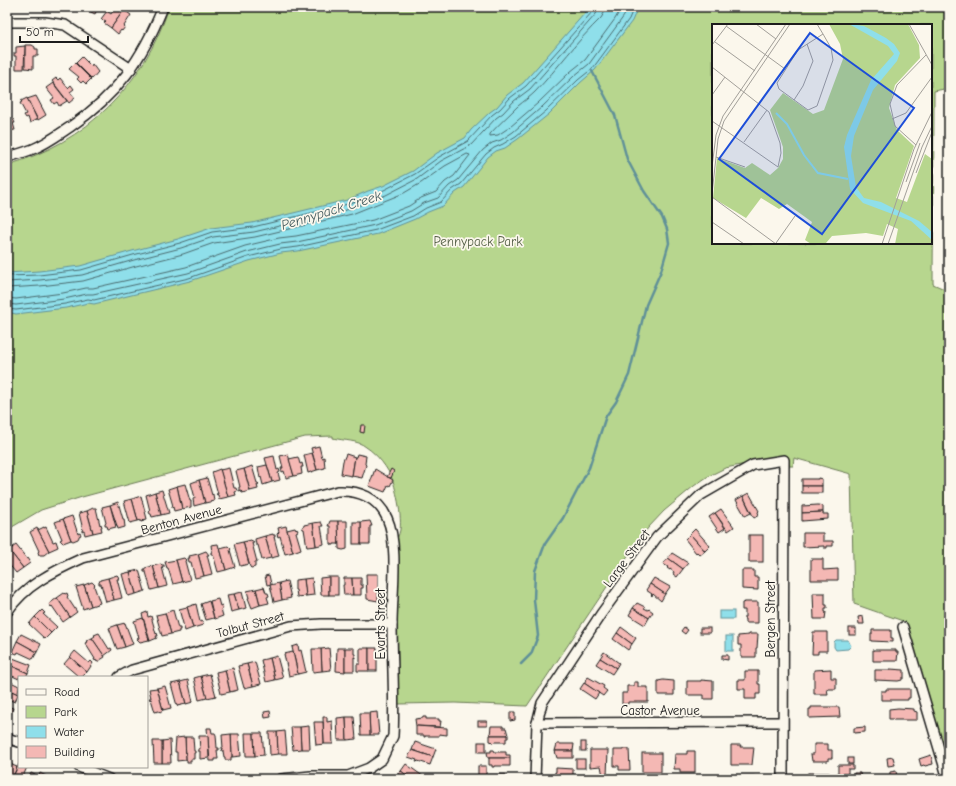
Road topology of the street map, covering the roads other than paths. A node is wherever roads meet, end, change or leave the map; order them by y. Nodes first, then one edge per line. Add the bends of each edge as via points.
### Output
1 (163, 7) edge
2 (7, 22) edge
3 (131, 69) junction
4 (7, 157) edge
5 (784, 460) joint
6 (375, 502) joint
7 (7, 612) edge
8 (392, 624) junction
9 (903, 627) dead end
10 (121, 676) edge
11 (782, 722) junction
12 (537, 723) junction
13 (7, 738) edge
14 (18, 742) edge
15 (82, 768) edge
16 (109, 779) edge
17 (281, 779) edge
18 (535, 779) edge
19 (783, 779) edge
20 (948, 779) edge

1 - 3 street
2 - 3 street via 65,25
3 - 4 street via 113,92 88,115 34,149
5 - 11 street, Bergen Street
5 - 12 street, Large Street via 753,466 700,495 657,537 601,614 542,703
6 - 7 street, Benton Avenue via 352,490 338,491 83,558 49,574 27,589
6 - 8 street, Evarts Street via 387,518 394,550
8 - 10 street, Tolbut Street via 291,626 132,670
8 - 17 street, Evarts Street via 394,722 392,736 382,758 369,768 348,776
9 - 20 street
11 - 12 street, Castor Avenue
11 - 19 street, Bergen Street
12 - 18 street, Large Street
13 - 14 street
15 - 16 street

